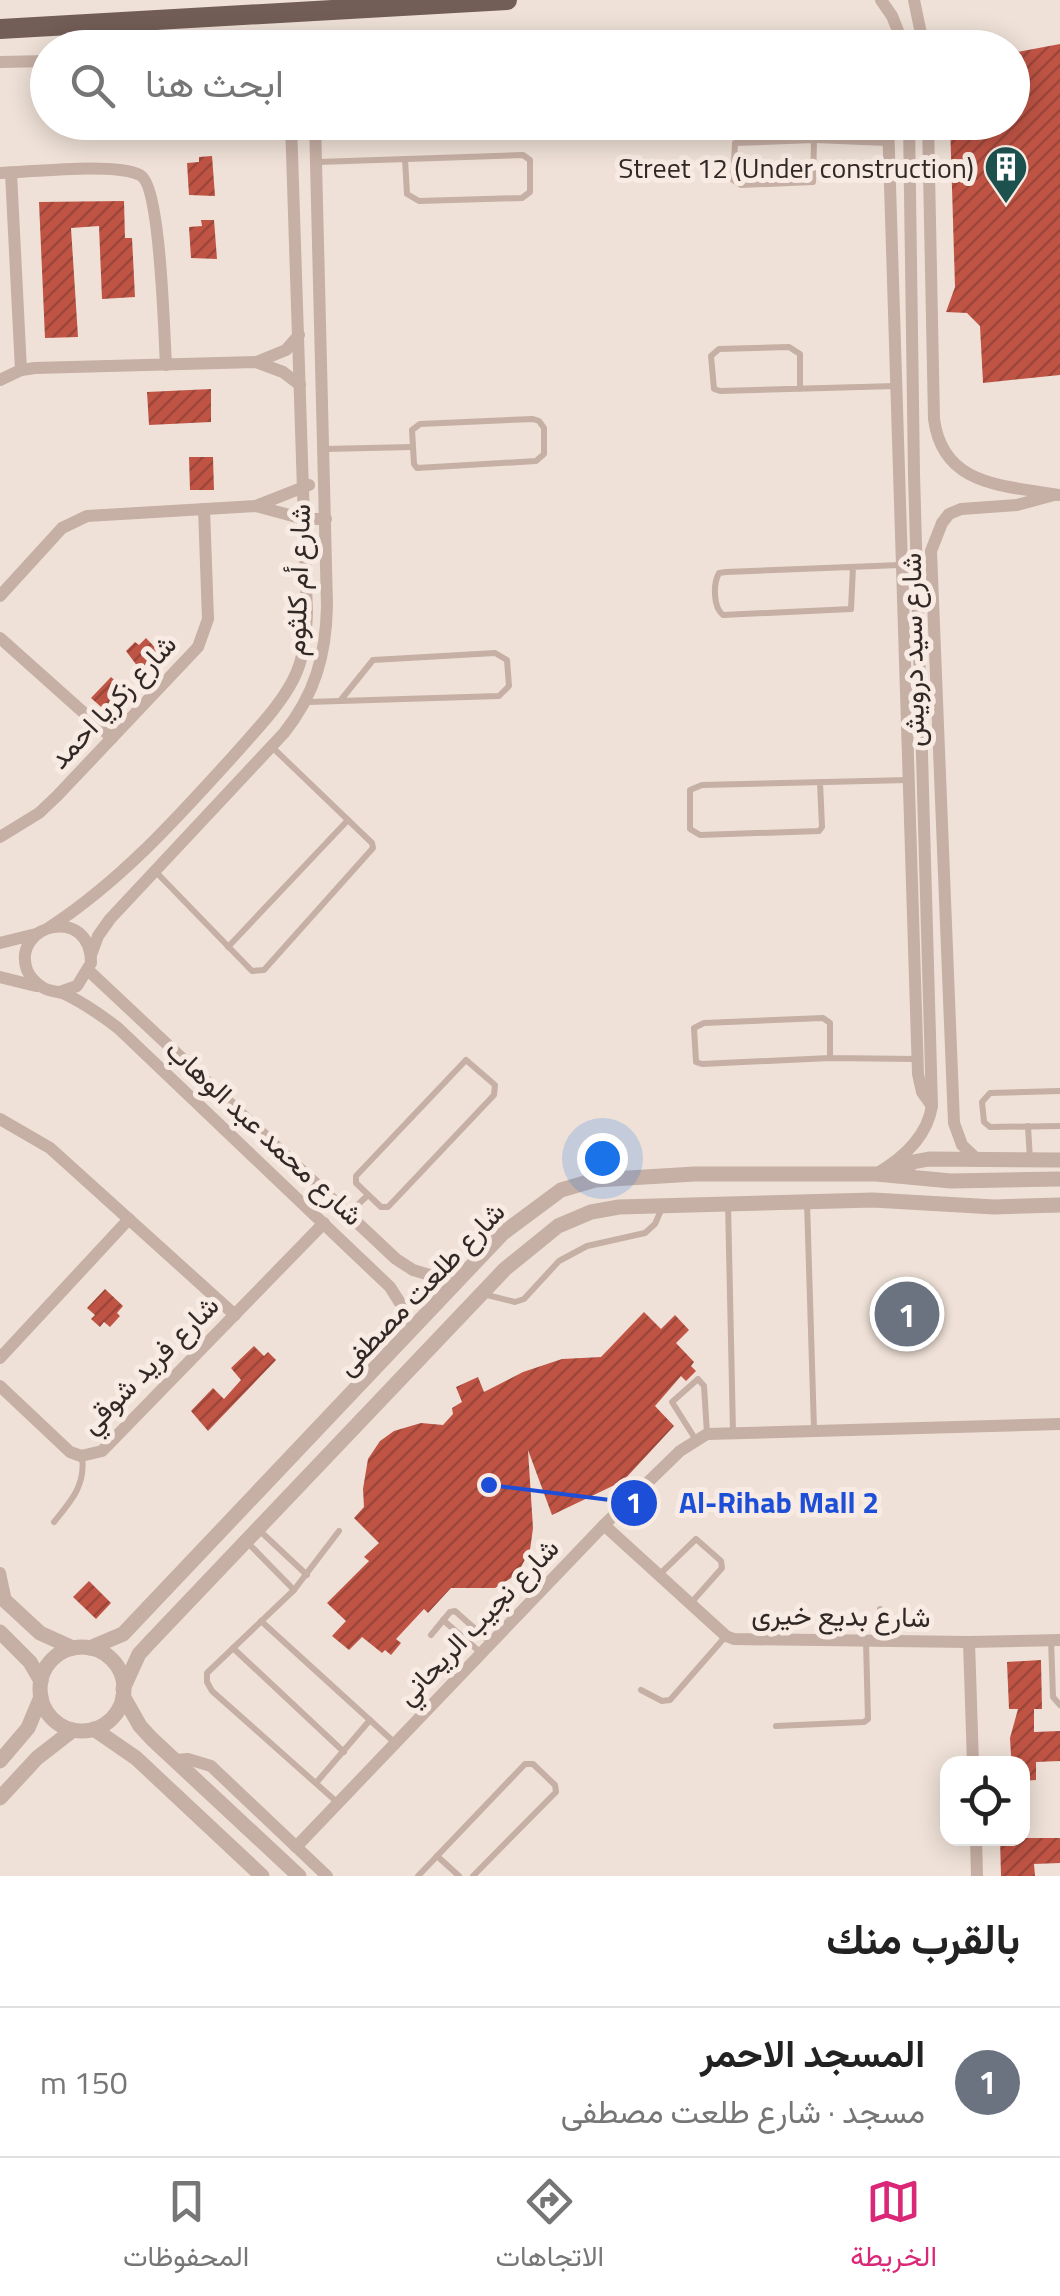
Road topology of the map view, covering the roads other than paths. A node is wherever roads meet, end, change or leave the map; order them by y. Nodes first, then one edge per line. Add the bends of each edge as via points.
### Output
1 (507, 0) edge
2 (881, 0) edge
3 (914, 0) edge
4 (4, 26) edge
5 (897, 30) edge
6 (920, 30) edge
7 (30, 61) edge
8 (0, 62) edge
9 (292, 140) edge
10 (315, 140) edge
11 (814, 140) junction
12 (928, 140) edge
13 (888, 143) junction
14 (909, 143) joint
15 (404, 159) junction
16 (316, 162) junction
17 (6, 173) edge
18 (894, 286) junction
19 (911, 287) junction
20 (299, 335) junction
21 (256, 362) junction
22 (166, 365) junction
23 (21, 370) junction
24 (0, 380) edge
25 (300, 385) junction
26 (896, 386) junction
27 (800, 389) junction
28 (412, 447) junction
29 (325, 449) junction
30 (914, 474) junction
31 (899, 475) junction
32 (304, 485) junction
33 (325, 485) junction
34 (1057, 494) edge
35 (256, 506) junction
36 (204, 509) junction
37 (326, 518) junction
38 (304, 519) junction
39 (902, 565) junction
40 (853, 567) junction
41 (0, 596) edge
42 (0, 638) edge
43 (922, 689) junction
44 (906, 690) junction
45 (306, 702) junction
46 (340, 702) junction
47 (112, 738) junction
48 (271, 746) junction
49 (909, 780) junction
50 (820, 782) junction
51 (348, 820) junction
52 (0, 837) edge
53 (154, 870) junction
54 (50, 927) junction
55 (36, 934) junction
56 (0, 943) edge
57 (228, 946) junction
58 (91, 955) junction
59 (89, 971) junction
60 (0, 977) edge
61 (41, 987) junction
62 (60, 992) junction
63 (830, 1058) junction
64 (918, 1059) junction
65 (1060, 1090) edge
66 (932, 1106) junction
67 (3, 1125) edge
68 (1028, 1126) junction
69 (1060, 1126) edge
70 (1030, 1160) junction
71 (1060, 1160) edge
72 (979, 1162) junction
73 (690, 1174) junction
74 (884, 1174) junction
75 (1060, 1179) edge
76 (368, 1196) junction
77 (807, 1201) junction
78 (728, 1203) junction
79 (691, 1204) junction
80 (662, 1205) junction
81 (1060, 1205) edge
82 (348, 1214) junction
83 (129, 1219) junction
84 (324, 1223) junction
85 (456, 1282) junction
86 (482, 1294) junction
87 (235, 1315) junction
88 (410, 1331) junction
89 (0, 1358) edge
90 (0, 1386) edge
91 (1060, 1424) edge
92 (814, 1430) junction
93 (733, 1432) junction
94 (702, 1437) junction
95 (81, 1456) junction
96 (54, 1522) dead end
97 (604, 1525) junction
98 (339, 1532) dead end
99 (253, 1536) junction
100 (0, 1573) edge
101 (659, 1575) junction
102 (307, 1576) junction
103 (294, 1590) junction
104 (3, 1598) edge
105 (690, 1604) junction
106 (880, 1610) dead end
107 (261, 1620) junction
108 (443, 1620) junction
109 (0, 1632) edge
110 (432, 1635) dead end
111 (726, 1636) junction
112 (873, 1640) junction
113 (1056, 1640) edge
114 (969, 1642) junction
115 (73, 1648) junction
116 (90, 1648) junction
117 (233, 1648) junction
118 (486, 1648) junction
119 (1056, 1666) edge
120 (41, 1689) junction
121 (640, 1690) dead end
122 (123, 1693) junction
123 (1060, 1705) edge
124 (370, 1720) junction
125 (776, 1726) dead end
126 (94, 1729) junction
127 (73, 1730) junction
128 (394, 1742) junction
129 (344, 1752) junction
130 (973, 1756) edge
131 (175, 1760) junction
132 (0, 1761) edge
133 (316, 1784) junction
134 (0, 1798) edge
135 (338, 1802) junction
136 (976, 1846) edge
137 (296, 1848) junction
138 (437, 1856) junction
139 (262, 1876) edge
140 (300, 1876) edge
141 (327, 1876) edge
142 (418, 1876) edge
143 (460, 1876) edge
144 (474, 1876) edge
145 (977, 1876) edge

1 - 4 main road
2 - 5 street
3 - 6 street
7 - 8 street
9 - 20 street, شارع أم كلثوم
10 - 16 street, شارع أم كلثوم
11 - 11 lane via 736,144 733,180 810,184
11 - 13 lane
12 - 34 street, شارع سيد درويش via 939,441 950,460 974,478
13 - 14 street
13 - 18 street
14 - 19 street, شارع سيد درويش
15 - 15 lane via 523,155 530,160 530,192 522,198 419,202 407,194
15 - 16 lane
16 - 29 street, شارع أم كلثوم
17 - 22 street via 112,169 147,180
17 - 23 street
18 - 19 street
18 - 26 street
19 - 30 street, شارع سيد درويش
20 - 21 street via 286,350
20 - 25 street, شارع أم كلثوم
21 - 22 street
21 - 25 street
22 - 23 street
23 - 24 street
25 - 32 street, شارع أم كلثوم
26 - 27 lane
26 - 31 street
27 - 27 lane via 714,389 711,356 720,349 790,346 800,354
28 - 28 lane via 417,468 536,461 544,454 544,428 533,419 420,424 412,430
28 - 29 lane
29 - 33 street, شارع أم كلثوم
30 - 31 street
30 - 43 street, شارع سيد درويش
31 - 39 street
32 - 33 street
32 - 35 street
32 - 38 street, شارع أم كلثوم
33 - 37 street, شارع أم كلثوم
34 - 72 street, شارع سيد درويش via 960,509 942,523 931,551 954,1123 962,1145
35 - 36 street
35 - 38 street
36 - 41 street via 74,521
36 - 47 street, شارع زكريا احمد via 205,633
37 - 38 street
37 - 45 street, شارع أم كلثوم via 326,639
38 - 54 street, شارع أم كلثوم via 306,635 284,696 130,866
39 - 40 lane
39 - 44 street
40 - 40 lane via 719,573 716,606 722,615 851,609
42 - 47 street
43 - 44 street
43 - 66 street, شارع سيد درويش
44 - 49 street
45 - 46 lane
45 - 48 street, شارع أم كلثوم
46 - 46 lane via 499,696 509,686 507,660 495,653 382,658 368,665
47 - 52 street, شارع زكريا احمد via 40,813
48 - 51 lane
48 - 53 street, شارع أم كلثوم
49 - 50 lane
49 - 64 street
50 - 50 lane via 702,784 690,790 690,829 700,835 819,831
51 - 57 lane
51 - 57 lane via 372,843 371,853 264,970 252,971
53 - 57 lane
53 - 58 street, شارع أم كلثوم via 110,919
54 - 55 street
54 - 58 street via 77,932
55 - 56 street
55 - 61 street via 26,962
58 - 59 street
59 - 62 street via 78,986
59 - 82 street, شارع محمد عبد الوهاب
60 - 61 street
61 - 62 street
62 - 84 street, شارع محمد عبد الوهاب via 118,1028
63 - 63 lane via 702,1064 694,1055 694,1028 823,1018 830,1023
63 - 64 lane
64 - 66 street via 919,1083
65 - 68 lane via 983,1098 986,1125
66 - 74 street, شارع سيد درويش via 925,1127
67 - 83 street via 50,1148
68 - 69 lane
68 - 70 lane
70 - 71 street
70 - 72 street
72 - 74 street via 921,1160
73 - 74 street, شارع طلعت مصطفى
73 - 79 street
73 - 85 street, شارع طلعت مصطفى via 595,1180 561,1190 518,1220
74 - 75 street, شارع طلعت مصطفى via 951,1181
76 - 76 lane via 388,1206 494,1094 495,1085 471,1062 461,1063 356,1176
76 - 82 lane
77 - 78 street, شارع طلعت مصطفى
77 - 81 street, شارع طلعت مصطفى
77 - 92 lane
78 - 79 street, شارع طلعت مصطفى
78 - 93 lane
79 - 80 street, شارع طلعت مصطفى
80 - 86 street, شارع طلعت مصطفى via 574,1218 531,1246
80 - 86 lane via 645,1234 572,1253 524,1300
82 - 85 street, شارع محمد عبد الوهاب via 404,1264
83 - 87 street
83 - 89 street
84 - 87 street, شارع فريد شوقي
84 - 88 street, شارع محمد عبد الوهاب via 390,1286
85 - 88 street, شارع طلعت مصطفى
86 - 99 street, شارع طلعت مصطفى
87 - 95 street, شارع فريد شوقي via 102,1451
88 - 116 street, شارع طلعت مصطفى via 122,1634
90 - 95 street, شارع فريد شوقي
91 - 92 street
92 - 93 street
93 - 94 street
94 - 94 lane via 704,1386 698,1380 672,1402
94 - 97 street, شارع نجيب الريحاني
95 - 96 lane via 82,1480
97 - 101 street, شارع بديع خيرى
97 - 118 street, شارع نجيب الريحاني
98 - 102 lane
99 - 102 lane
99 - 103 lane
99 - 122 street, شارع طلعت مصطفى via 139,1654
100 - 104 street
101 - 105 street, شارع بديع خيرى
101 - 105 lane via 699,1540 723,1564
102 - 103 lane
103 - 107 lane
104 - 115 street via 40,1633
105 - 111 street, شارع بديع خيرى
106 - 112 lane
107 - 117 lane
107 - 124 lane
108 - 110 lane
108 - 118 lane
108 - 118 lane via 459,1612
109 - 120 street via 30,1662
111 - 112 street, شارع بديع خيرى
111 - 121 lane via 670,1700
112 - 114 street, شارع بديع خيرى
112 - 125 lane via 868,1719
113 - 114 street, شارع بديع خيرى
113 - 119 lane
114 - 130 street
115 - 116 street
115 - 120 street via 52,1660
116 - 122 street via 117,1668
117 - 129 lane
117 - 133 lane via 206,1682
118 - 128 street, شارع نجيب الريحاني
119 - 123 lane via 1053,1697
120 - 127 street via 56,1722
120 - 132 street via 28,1728
122 - 126 street via 113,1717
122 - 131 street via 140,1726
124 - 128 lane
124 - 129 lane
126 - 127 street
126 - 139 street via 136,1758
127 - 134 street
128 - 135 street, شارع نجيب الريحاني
129 - 133 lane
131 - 137 street via 211,1766
131 - 140 street
133 - 135 lane
135 - 137 street, شارع نجيب الريحاني
136 - 145 street
137 - 141 street
138 - 142 lane
138 - 143 lane
138 - 144 lane via 525,1764 533,1764 556,1792

